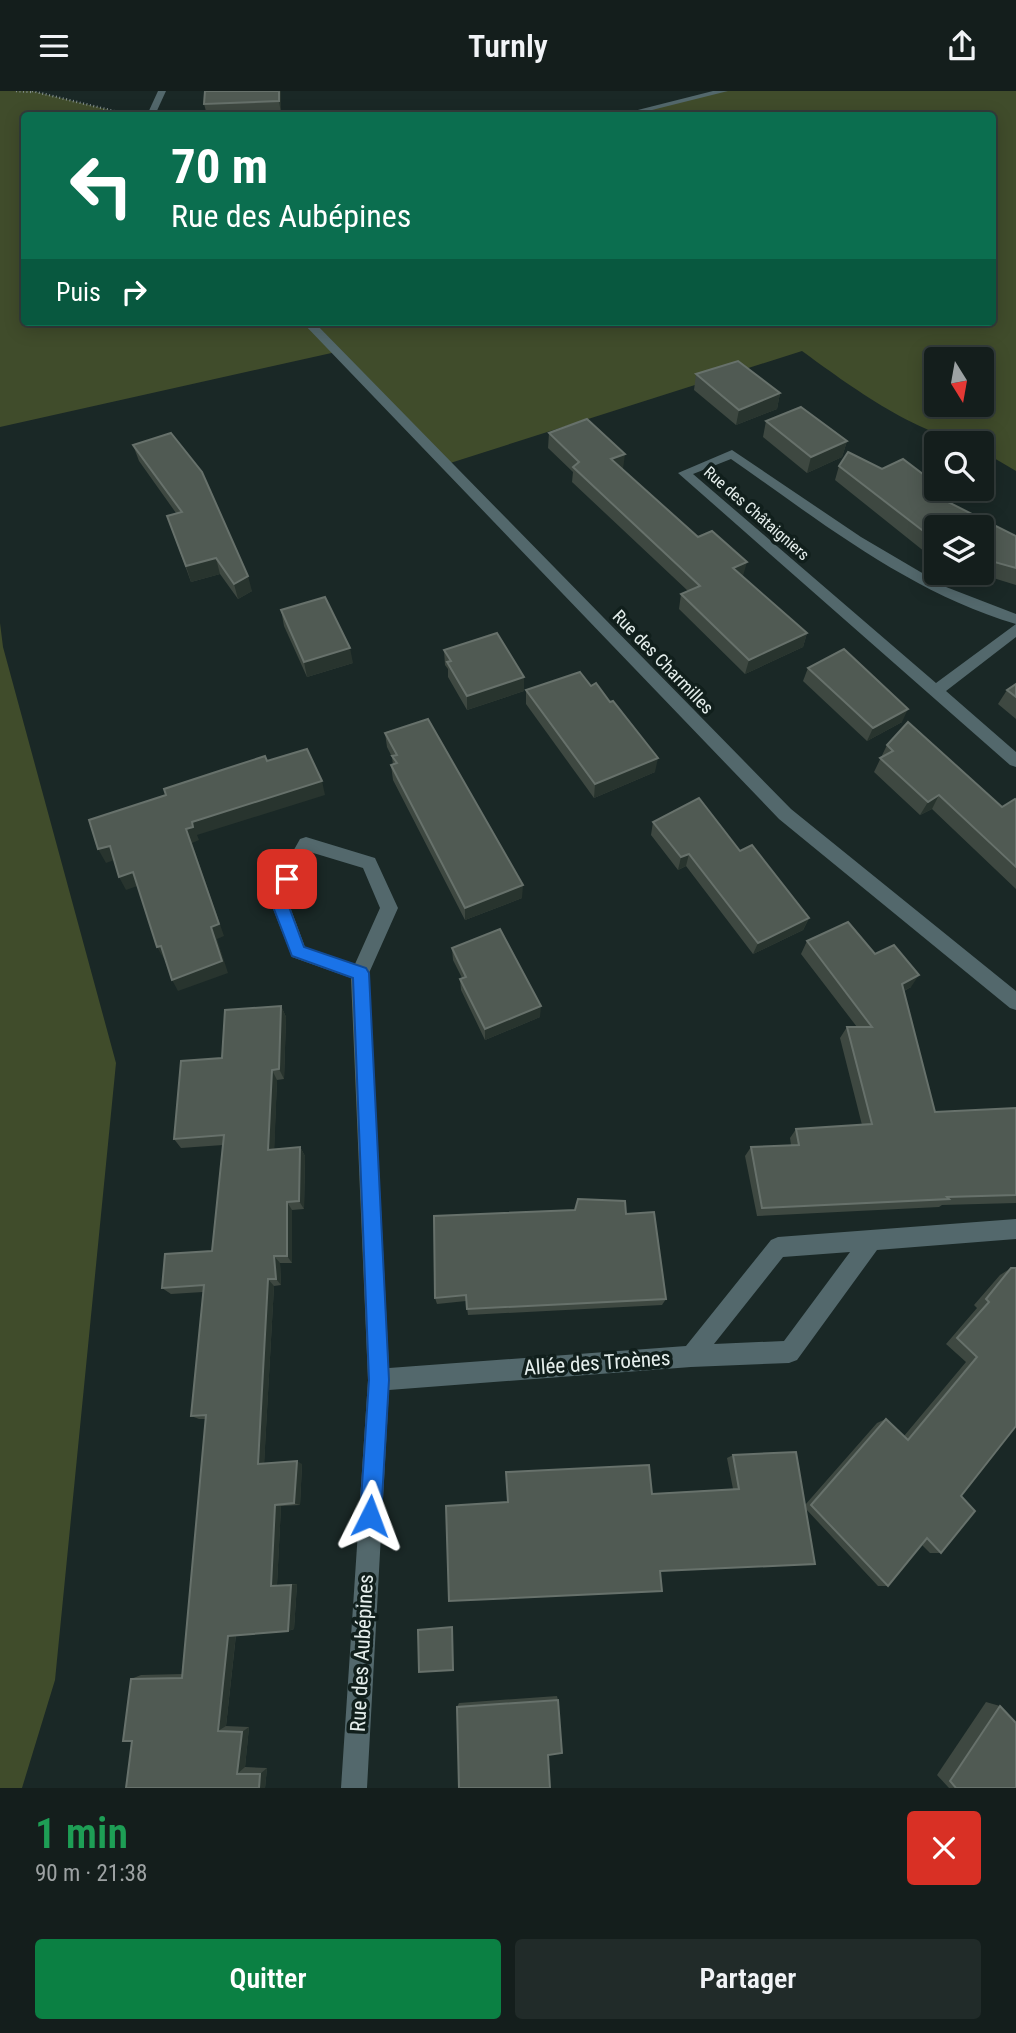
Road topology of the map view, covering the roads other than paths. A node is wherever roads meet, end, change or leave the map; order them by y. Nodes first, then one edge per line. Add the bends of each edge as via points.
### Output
1 (162, 91) edge
2 (724, 91) edge
3 (152, 112) edge
4 (636, 112) edge
5 (312, 326) edge
6 (1016, 619) edge
7 (1016, 629) edge
8 (936, 691) junction
9 (1016, 761) edge
10 (360, 973) junction
11 (1016, 1002) edge
12 (1016, 1229) edge
13 (872, 1240) junction
14 (691, 1356) junction
15 (379, 1380) junction
16 (354, 1788) edge

1 - 3 street
2 - 4 street
5 - 11 street, Rue des Charmilles via 785,814
6 - 8 street, Rue des Châtaigniers via 941,590 856,540 732,454 684,473
7 - 8 street
8 - 9 street, Rue des Châtaigniers
10 - 10 street, Rue des Aubépines via 298,951 277,896 306,844 369,863 389,908
10 - 15 street, Rue des Aubépines
12 - 13 street, Allée des Troènes
13 - 14 street, Allée des Troènes via 778,1247
13 - 14 street via 789,1352
14 - 15 street, Allée des Troènes
15 - 16 street, Rue des Aubépines

